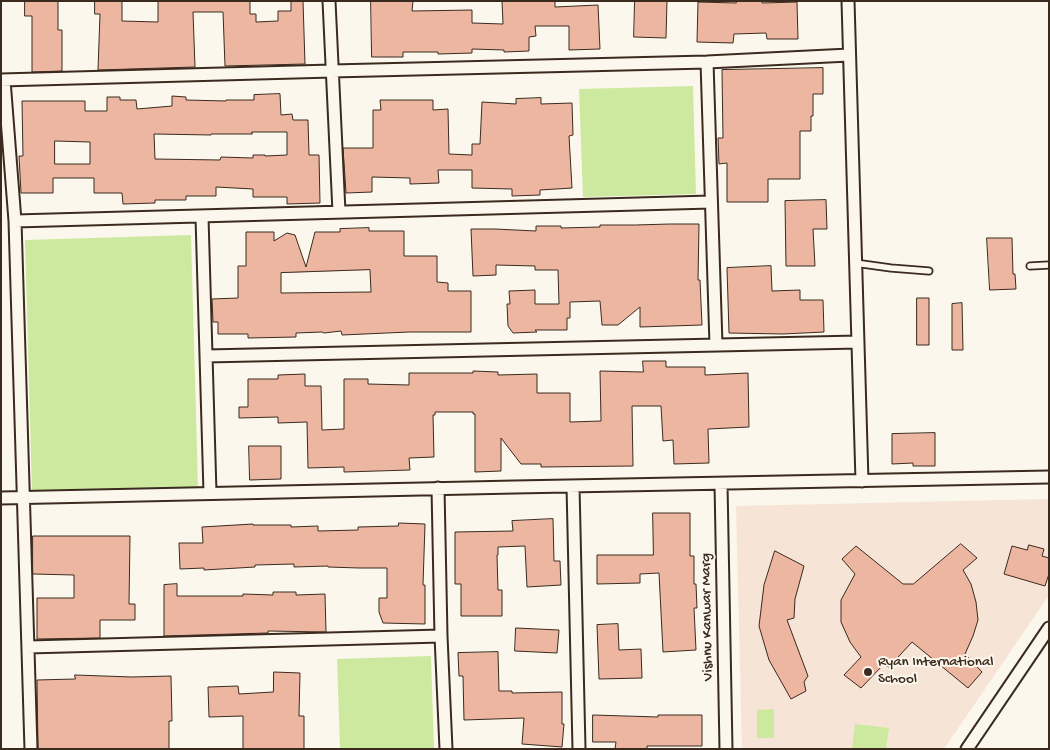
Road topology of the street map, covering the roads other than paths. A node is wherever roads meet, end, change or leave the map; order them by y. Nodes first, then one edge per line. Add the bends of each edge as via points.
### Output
1 (329, 1) edge
2 (848, 1) edge
3 (849, 55) junction
4 (707, 62) junction
5 (332, 70) junction
6 (3, 80) edge
7 (711, 202) junction
8 (339, 212) junction
9 (202, 217) junction
10 (15, 221) junction
11 (855, 262) junction
12 (1049, 265) edge
13 (1030, 266) dead end
14 (929, 271) dead end
15 (858, 342) junction
16 (716, 345) junction
17 (206, 356) junction
18 (1049, 477) edge
19 (862, 481) junction
20 (720, 484) junction
21 (573, 486) junction
22 (438, 488) junction
23 (210, 492) junction
24 (1, 498) edge
25 (23, 498) junction
26 (1049, 628) edge
27 (441, 636) junction
28 (28, 647) junction
29 (31, 749) edge
30 (446, 749) edge
31 (579, 749) edge
32 (726, 749) edge
33 (967, 749) edge

1 - 5 street
2 - 3 street
3 - 4 street
3 - 11 street
4 - 5 street
4 - 7 street
5 - 6 street
5 - 8 street
6 - 10 street
7 - 8 street
7 - 16 street
8 - 9 street
9 - 10 street
9 - 17 street
10 - 25 street
11 - 14 lane
11 - 15 street
12 - 13 lane
15 - 16 street
15 - 19 street
16 - 17 street
17 - 23 street
18 - 19 street
19 - 20 street
20 - 21 street
20 - 32 street, Vishnu Kanwar Marg
21 - 22 street
21 - 31 street
22 - 23 street
22 - 27 street
23 - 25 street
24 - 25 street
25 - 28 street
26 - 33 street
27 - 28 street
27 - 30 street
28 - 29 street

